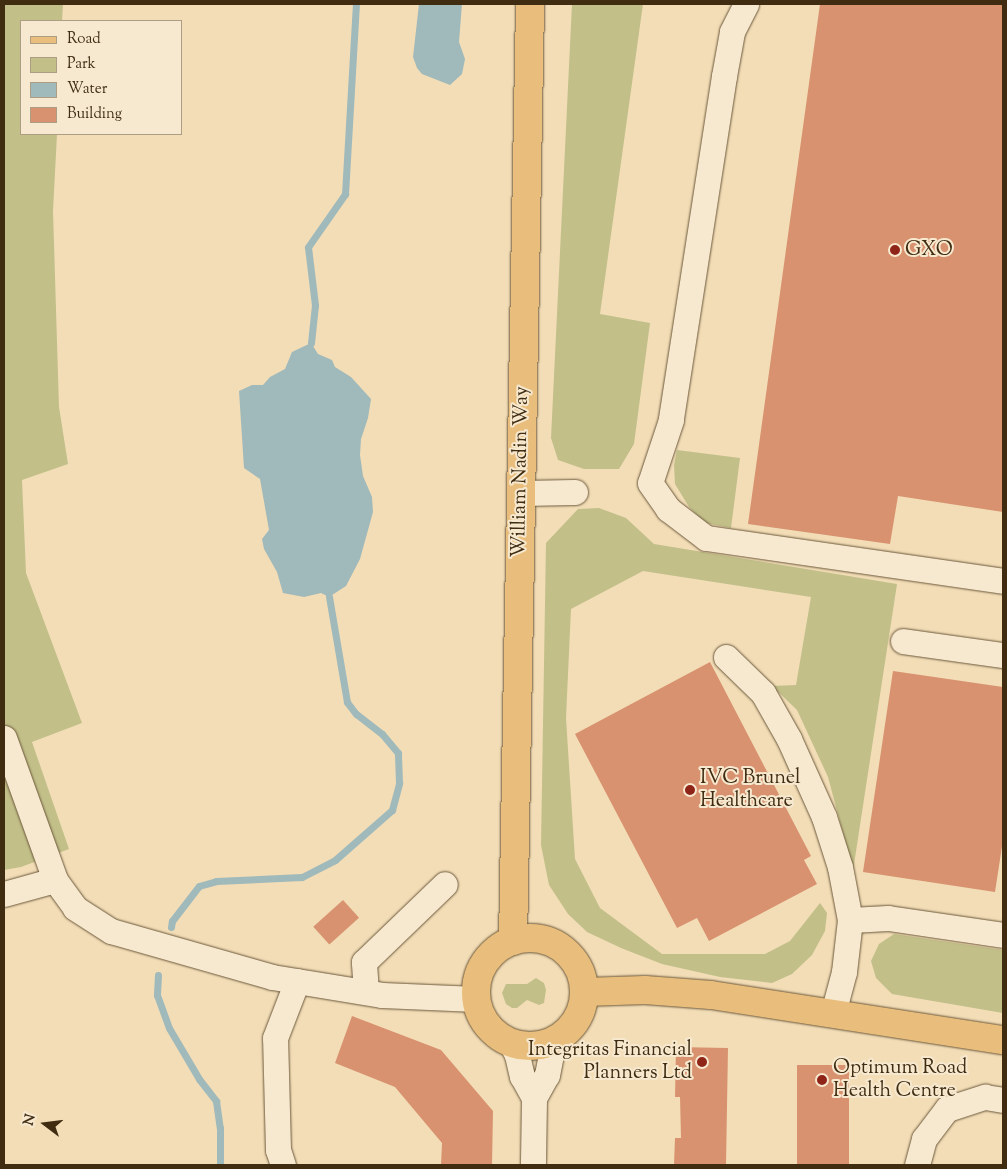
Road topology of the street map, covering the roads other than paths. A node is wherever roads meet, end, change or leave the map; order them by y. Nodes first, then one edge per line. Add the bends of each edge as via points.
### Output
1 (530, 4) edge
2 (746, 4) edge
3 (575, 492) dead end
4 (521, 493) junction
5 (1003, 581) edge
6 (903, 641) dead end
7 (1003, 655) edge
8 (726, 657) dead end
9 (4, 738) edge
10 (55, 880) junction
11 (446, 884) dead end
12 (4, 894) edge
13 (850, 920) junction
14 (1003, 935) edge
15 (513, 941) junction
16 (297, 981) junction
17 (366, 992) junction
18 (585, 992) junction
19 (476, 999) junction
20 (833, 1012) junction
21 (554, 1040) junction
22 (1003, 1040) edge
23 (511, 1043) junction
24 (534, 1098) junction
25 (1003, 1100) edge
26 (284, 1165) edge
27 (533, 1165) edge
28 (917, 1165) edge

1 - 4 main road, William Nadin Way
2 - 5 street via 732,32 671,420 650,483 668,510 706,538
3 - 4 street
4 - 15 main road, William Nadin Way
6 - 7 street
8 - 13 street via 763,693 808,778 840,867
9 - 10 street
10 - 12 street
10 - 16 street via 75,908 111,931 272,977
11 - 17 street via 364,962
13 - 14 street via 888,918
13 - 20 street via 844,972
15 - 18 main road via 532,938 563,947 581,970
15 - 19 main road via 496,950 484,963 476,980
16 - 17 street
16 - 26 street via 275,1038 278,1150
17 - 19 street
18 - 20 main road via 645,990 711,995
18 - 21 main road via 579,1013 568,1029
19 - 23 main road via 481,1017 492,1032
20 - 22 main road
21 - 23 main road via 538,1046
21 - 24 street via 546,1075
23 - 24 street via 522,1076
24 - 27 street
25 - 28 street via 985,1097 947,1109 924,1139

